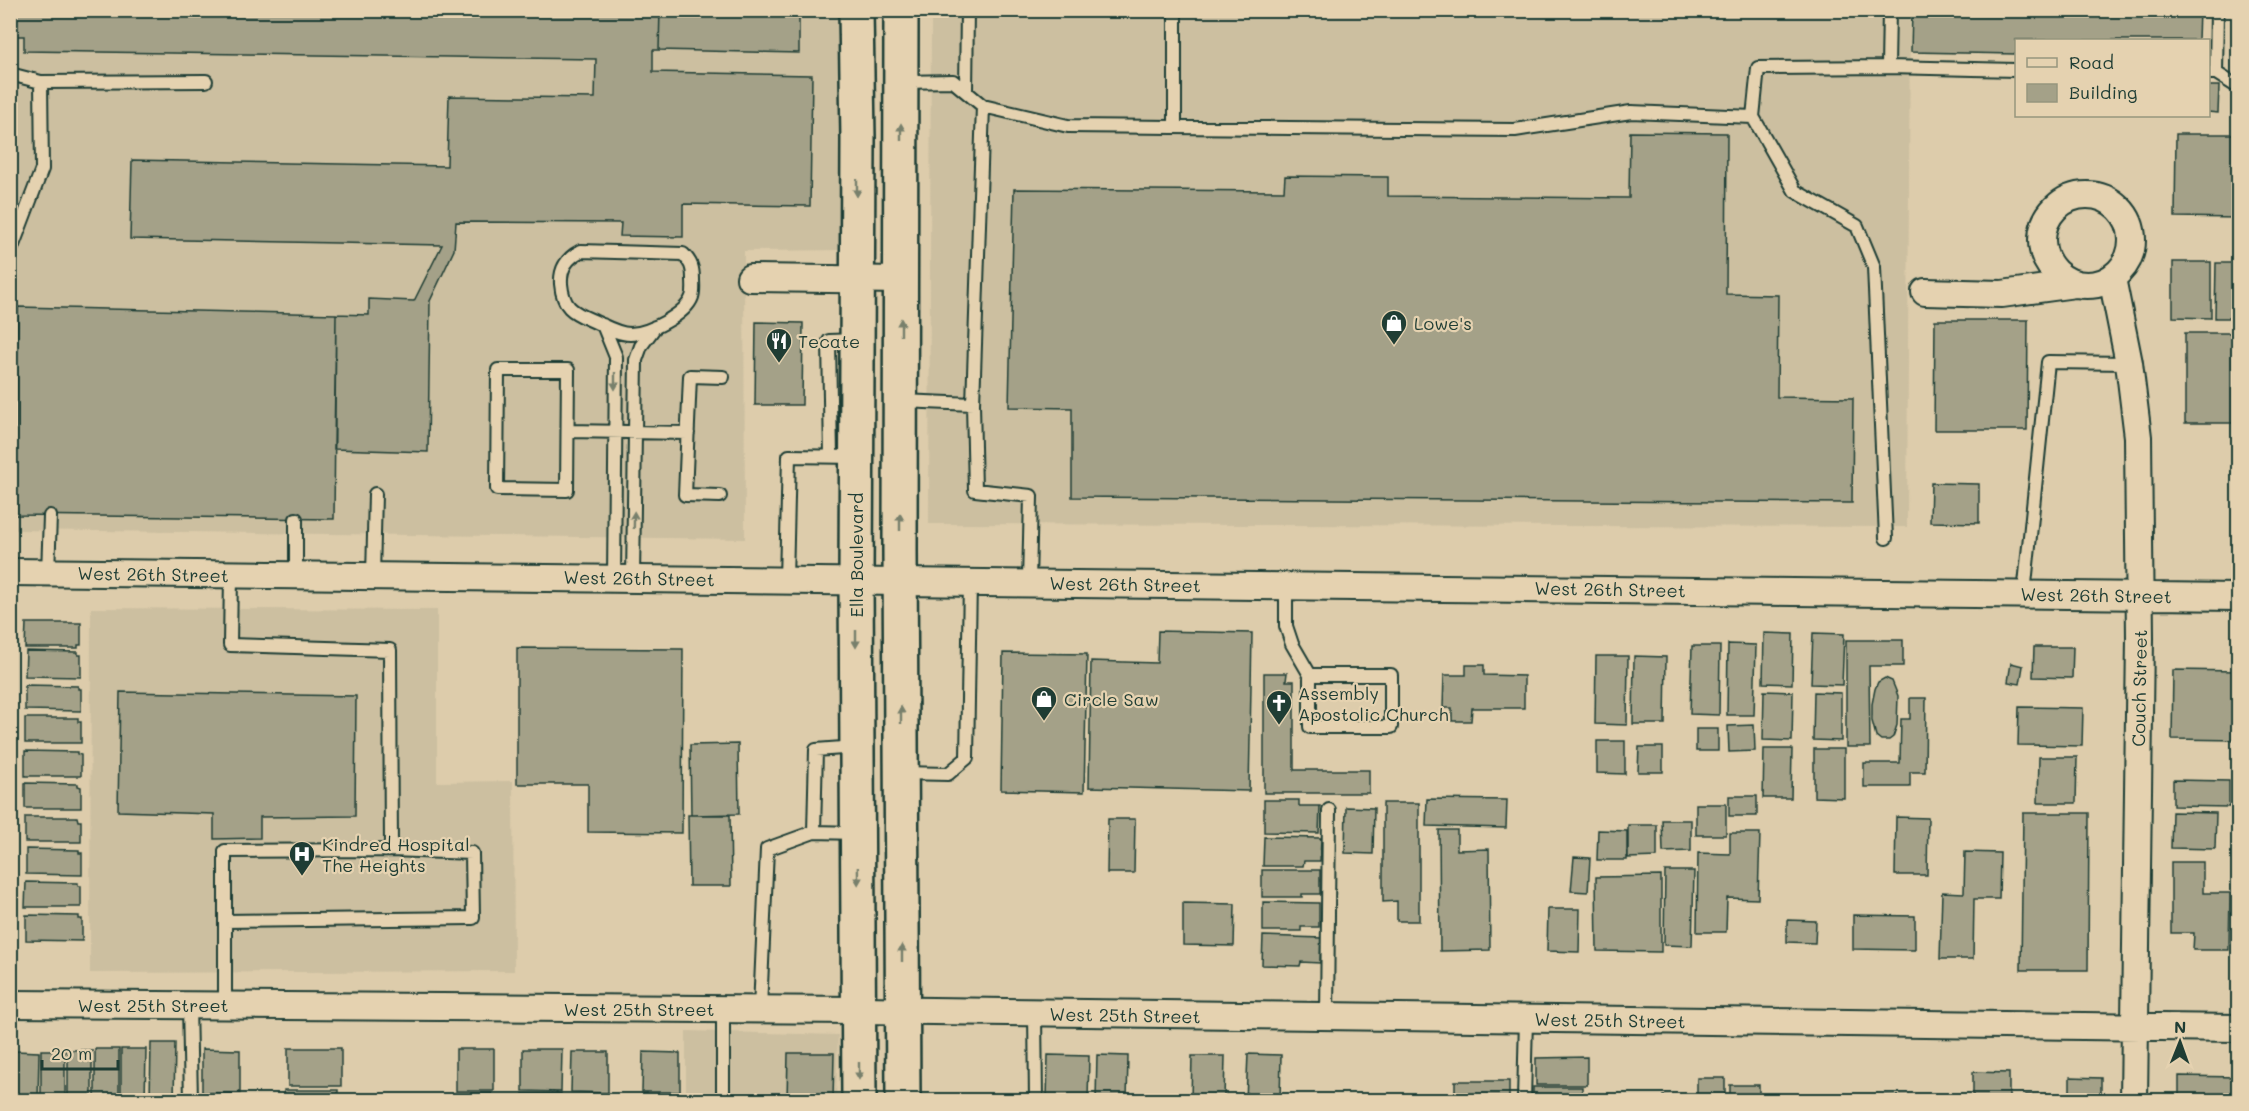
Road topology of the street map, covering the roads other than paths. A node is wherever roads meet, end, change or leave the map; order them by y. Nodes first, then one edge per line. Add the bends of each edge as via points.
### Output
1 (856, 10) edge
2 (901, 10) edge
3 (967, 10) edge
4 (1175, 10) edge
5 (1889, 10) edge
6 (2217, 10) edge
7 (1888, 67) junction
8 (2015, 69) edge
9 (2212, 73) edge
10 (10, 74) edge
11 (206, 81) dead end
12 (41, 82) junction
13 (901, 82) junction
14 (2238, 87) edge
15 (966, 91) junction
16 (983, 106) junction
17 (1753, 117) junction
18 (1175, 127) junction
19 (10, 253) edge
20 (750, 278) dead end
21 (2112, 278) junction
22 (857, 279) junction
23 (901, 280) junction
24 (2075, 284) junction
25 (1925, 292) dead end
26 (603, 325) junction
27 (655, 326) junction
28 (2129, 363) junction
29 (723, 377) dead end
30 (901, 401) junction
31 (973, 404) junction
32 (568, 431) junction
33 (615, 431) junction
34 (635, 432) junction
35 (688, 433) junction
36 (844, 457) junction
37 (375, 494) dead end
38 (720, 496) dead end
39 (50, 516) dead end
40 (296, 519) dead end
41 (1886, 538) dead end
42 (10, 572) edge
43 (48, 573) junction
44 (231, 575) junction
45 (296, 575) junction
46 (373, 576) junction
47 (624, 578) junction
48 (786, 580) junction
49 (856, 580) junction
50 (901, 581) junction
51 (970, 582) junction
52 (1029, 583) junction
53 (1286, 585) junction
54 (2024, 594) junction
55 (2139, 596) junction
56 (2238, 597) edge
57 (1310, 675) junction
58 (857, 747) junction
59 (901, 773) junction
60 (1329, 810) dead end
61 (814, 832) junction
62 (858, 832) junction
63 (391, 850) junction
64 (225, 921) junction
65 (10, 1004) edge
66 (189, 1005) junction
67 (225, 1006) junction
68 (723, 1009) junction
69 (760, 1010) junction
70 (859, 1010) junction
71 (903, 1011) junction
72 (1035, 1013) junction
73 (1327, 1017) junction
74 (1526, 1020) junction
75 (2135, 1027) junction
76 (2238, 1028) edge
77 (190, 1101) edge
78 (723, 1101) edge
79 (859, 1101) edge
80 (903, 1101) edge
81 (1035, 1101) edge
82 (1524, 1101) edge
83 (2134, 1101) edge

1 -> 22 main road, Ella Boulevard
2 - 13 main road
3 - 15 lane
4 - 18 lane
5 - 7 lane
6 - 9 lane
7 - 8 lane
7 - 17 lane via 1758,68
9 - 14 lane
10 - 12 lane
11 - 12 lane
12 - 19 lane via 42,169
13 - 15 lane via 953,81
23 -> 13 main road
15 - 16 lane
16 - 18 lane via 1068,126
16 - 31 lane
17 - 18 lane via 1631,112 1515,130
17 - 41 lane via 1796,191 1857,226 1874,267
20 - 22 street
21 - 24 street via 2094,285
21 - 24 street via 2124,266 2131,250 2132,234 2125,216 2111,202 2093,196 2073,197 2056,207 2045,222 2042,241 2046,260 2058,275
21 - 28 street, Couch Street
22 - 23 street
22 - 36 main road, Ella Boulevard via 857,340 844,403
30 -> 23 main road
24 - 25 street via 2002,294
26 - 27 lane via 632,334
26 - 27 lane via 573,313 564,301 563,267 570,257 581,251 683,254 693,269 693,295 669,320
26 -> 33 lane via 616,357
27 - 34 lane via 636,360
28 - 54 lane via 2048,362
28 - 55 street, Couch Street via 2138,436
29 - 35 lane via 690,376
30 - 31 lane
50 -> 30 main road
31 - 52 lane via 975,489 1031,496
32 - 32 lane via 568,370 498,370 497,489 567,490
32 - 33 lane
33 - 34 lane
33 - 47 lane
34 - 35 lane
47 -> 34 lane
35 - 38 lane via 685,495
36 - 48 lane via 789,456
36 - 49 main road, Ella Boulevard
37 - 46 lane
39 - 43 lane
40 - 45 lane
42 - 43 street, West 26th Street
43 - 44 street, West 26th Street
44 - 45 street, West 26th Street
44 - 63 lane via 230,645 390,650
45 - 46 street, West 26th Street
46 - 47 street, West 26th Street
47 - 48 street, West 26th Street
48 - 49 street, West 26th Street
49 - 50 street, West 26th Street
49 -> 58 main road, Ella Boulevard
50 - 51 street, West 26th Street
59 -> 50 main road
51 - 52 street, West 26th Street
51 - 59 lane via 967,758 948,774
52 - 53 street, West 26th Street
53 - 54 street, West 26th Street
53 - 57 lane via 1286,626
54 - 55 street, West 26th Street
55 - 56 street, West 26th Street
55 - 75 street, Couch Street
57 - 57 lane via 1391,675 1392,727 1310,727
58 - 61 lane via 816,750
58 - 62 main road, Ella Boulevard
71 -> 59 main road
60 - 73 lane
61 - 62 lane
61 - 69 lane via 767,849
62 -> 70 main road, Ella Boulevard
63 - 64 lane via 225,850
63 - 64 lane via 472,853 473,918
64 - 67 lane
65 - 66 street, West 25th Street
66 - 67 street, West 25th Street
66 - 77 lane
67 - 68 street, West 25th Street
68 - 69 street, West 25th Street
68 - 78 lane
69 - 70 street, West 25th Street
70 - 71 street, West 25th Street
70 -> 79 main road, Ella Boulevard
71 - 72 street, West 25th Street
71 - 80 main road
72 - 73 street, West 25th Street
72 - 81 lane
73 - 74 street, West 25th Street
74 - 75 street, West 25th Street
74 - 82 lane
75 - 76 street, West 25th Street
75 - 83 street, Couch Street

